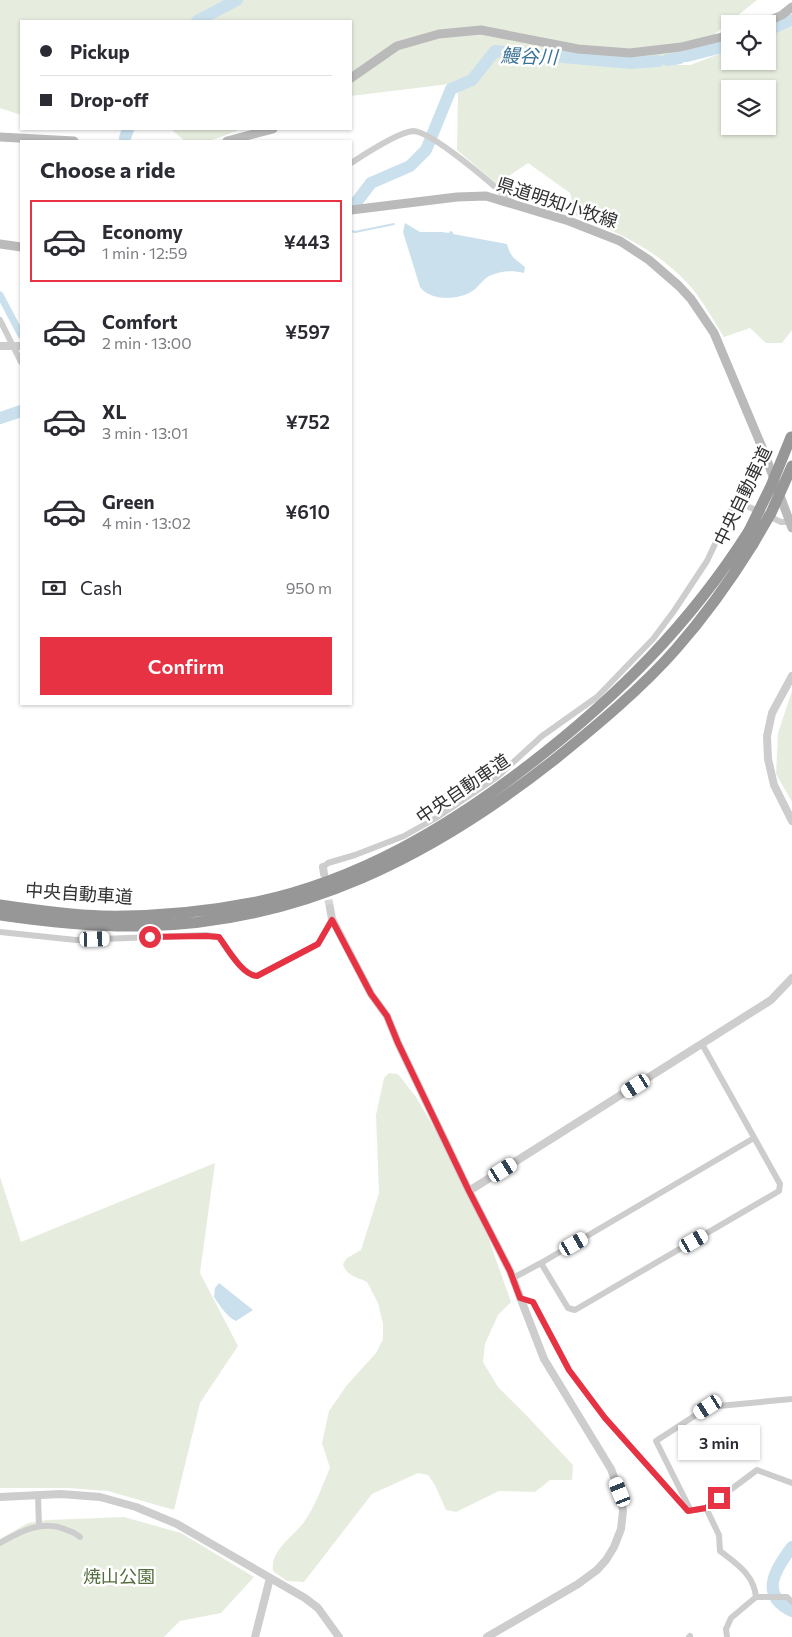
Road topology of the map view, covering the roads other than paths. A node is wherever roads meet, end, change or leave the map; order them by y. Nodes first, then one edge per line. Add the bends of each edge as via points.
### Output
1 (792, 7) edge
2 (776, 18) edge
3 (721, 37) edge
4 (352, 77) edge
5 (269, 130) edge
6 (0, 137) edge
7 (56, 140) edge
8 (231, 140) edge
9 (352, 162) edge
10 (514, 204) junction
11 (352, 210) edge
12 (0, 244) edge
13 (20, 248) edge
14 (0, 320) edge
15 (0, 346) edge
16 (17, 346) edge
17 (792, 435) edge
18 (792, 466) edge
19 (791, 525) edge
20 (792, 676) edge
21 (792, 821) edge
22 (323, 870) dead end
23 (0, 905) edge
24 (330, 908) tunnel mouth
25 (0, 915) edge
26 (332, 920) junction
27 (0, 932) edge
28 (792, 978) edge
29 (702, 1044) junction
30 (754, 1138) junction
31 (469, 1191) junction
32 (541, 1263) junction
33 (513, 1278) junction
34 (520, 1298) junction
35 (792, 1399) edge
36 (792, 1483) edge
37 (38, 1495) junction
38 (0, 1497) edge
39 (706, 1508) junction
40 (690, 1510) junction
41 (39, 1526) junction
42 (80, 1538) dead end
43 (0, 1543) edge
44 (270, 1578) junction
45 (756, 1598) junction
46 (792, 1602) edge
47 (255, 1637) edge
48 (339, 1637) edge
49 (487, 1637) edge
50 (727, 1637) edge

1 - 2 main road
3 - 4 main road via 681,48 630,53 578,49 481,30 439,34 397,46
5 - 8 main road
6 - 7 main road
9 - 10 street via 402,134 414,131 426,135 470,165
10 - 11 main road, 県道明知小牧線 via 486,196 457,197
10 - 19 main road, 県道明知小牧線 via 620,241 649,260 691,298 714,333
12 - 13 main road
14 - 16 street
15 - 16 street
17 - 23 highway, 中央自動車道, bridge via 749,531 726,568 667,641 561,740 442,827 342,876 303,890 221,909 100,916
18 - 25 highway, 中央自動車道, bridge via 771,514 753,544 710,608 675,650 560,755 504,798 446,836 347,885 262,911 222,919 144,926 100,926
19 - 22 street via 747,506 731,510 707,561 674,611 653,639 597,697 542,736 497,777 436,818 404,836 328,863
20 - 21 street via 772,713 767,736 774,786
24 - 26 street
26 - 27 street via 318,944 257,976 243,970 219,937 76,940
26 - 31 street via 371,994 387,1016
28 - 29 street via 771,1000
29 - 30 street
29 - 31 street
30 - 32 street
30 - 32 street via 780,1184 779,1191 575,1310 568,1308
31 - 33 street
32 - 33 street
33 - 34 street
34 - 40 street via 533,1302 569,1370 605,1418
34 - 49 street via 544,1360 611,1469 623,1511 614,1547 596,1570 578,1584
35 - 40 street via 708,1407 656,1441
36 - 39 street via 757,1470
37 - 38 street
37 - 41 street
37 - 44 street via 100,1497 136,1507 177,1524
39 - 40 street
39 - 45 street via 718,1535 720,1550 750,1578
41 - 42 street via 57,1525
41 - 43 street via 23,1530
44 - 47 street
44 - 48 street via 318,1608
45 - 46 street via 787,1597
45 - 50 street via 731,1618 726,1629

